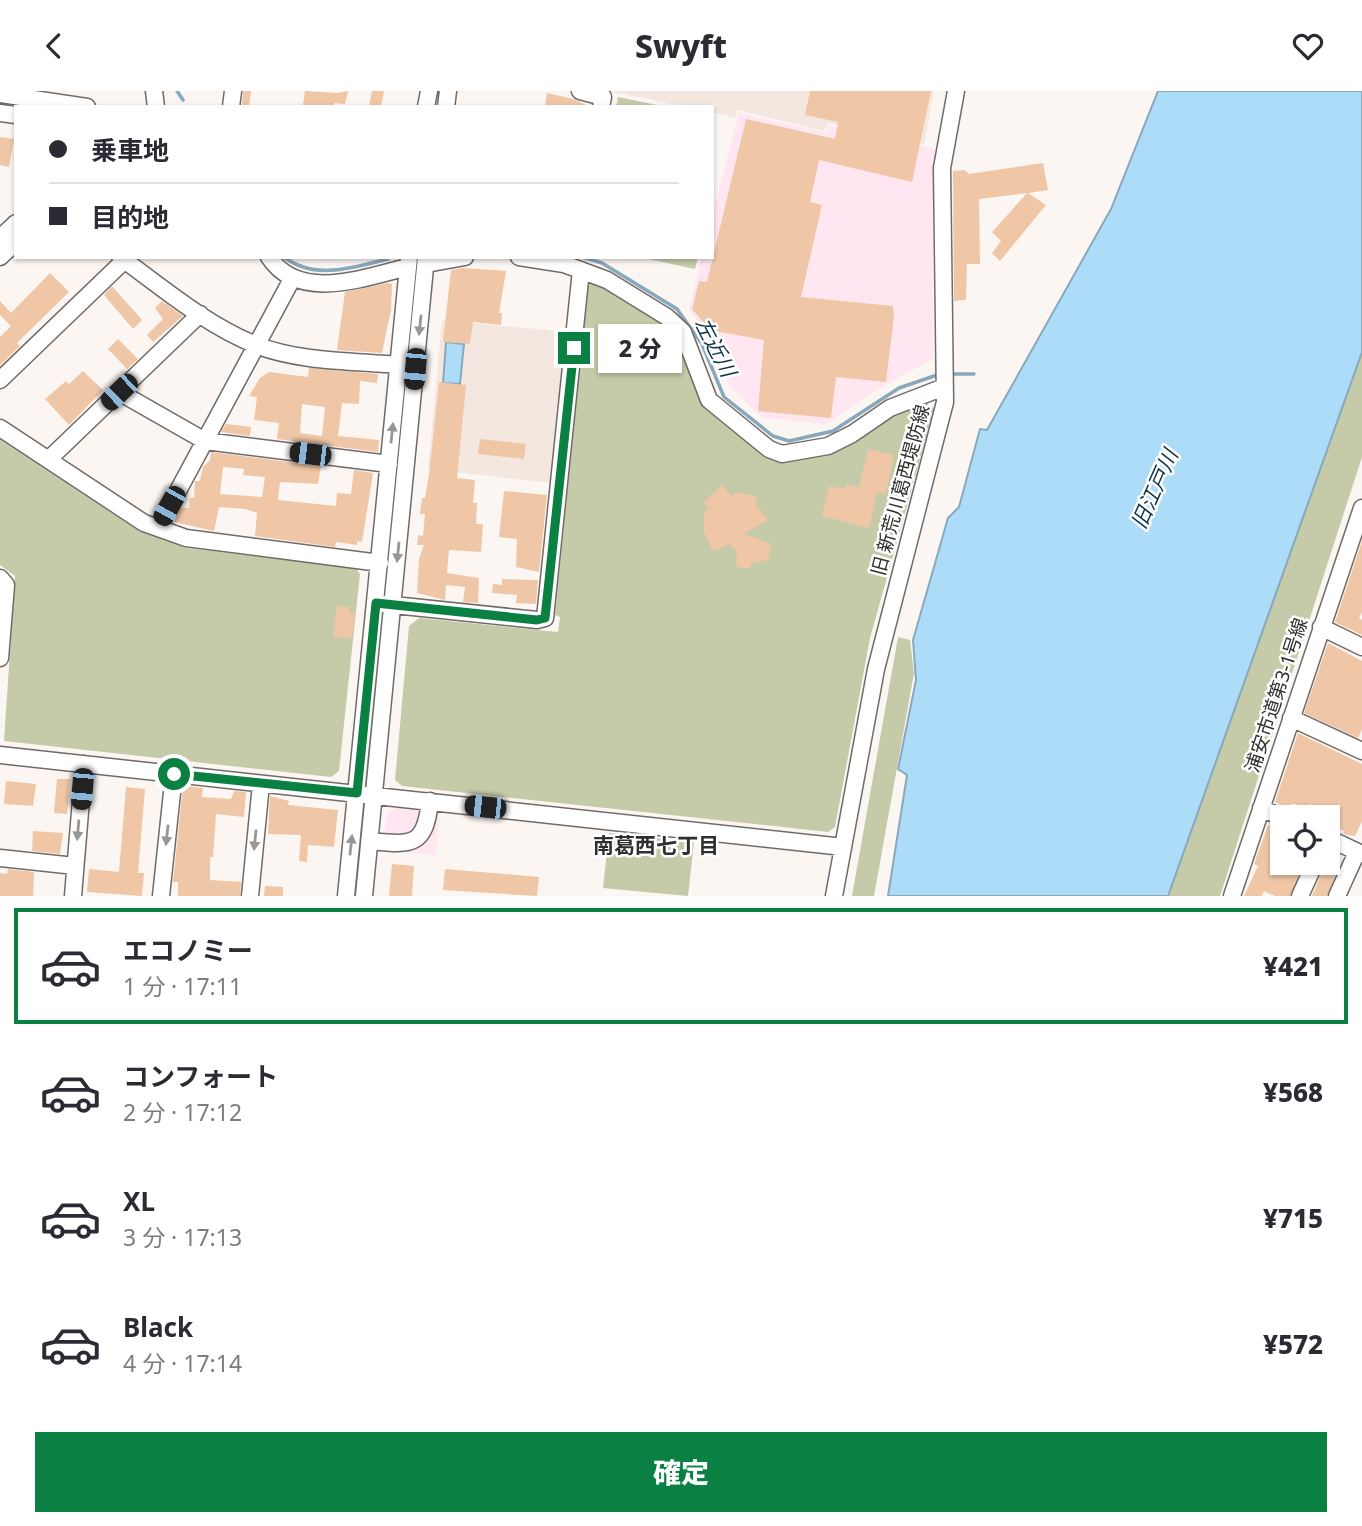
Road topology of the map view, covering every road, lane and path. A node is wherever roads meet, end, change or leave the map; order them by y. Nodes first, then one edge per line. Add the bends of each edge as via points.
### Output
1 (579, 91) edge
2 (956, 91) edge
3 (0, 94) edge
4 (52, 96) edge
5 (81, 105) edge
6 (601, 105) edge
7 (14, 225) edge
8 (0, 238) edge
9 (14, 244) edge
10 (0, 257) edge
11 (123, 259) edge
12 (125, 259) edge
13 (271, 259) edge
14 (542, 259) edge
15 (426, 260) edge
16 (565, 261) edge
17 (409, 262) edge
18 (581, 270) junction
19 (292, 279) junction
20 (200, 314) junction
21 (257, 345) junction
22 (399, 365) junction
23 (0, 380) edge
24 (944, 387) junction
25 (119, 392) junction
26 (0, 428) edge
27 (205, 441) junction
28 (49, 459) junction
29 (389, 464) junction
30 (1362, 508) edge
31 (158, 528) junction
32 (1357, 541) edge
33 (380, 563) junction
34 (0, 577) edge
35 (376, 603) junction
36 (393, 605) junction
37 (1321, 627) junction
38 (1362, 647) edge
39 (0, 658) edge
40 (1291, 717) junction
41 (1361, 749) edge
42 (0, 755) edge
43 (84, 764) junction
44 (174, 774) junction
45 (261, 784) junction
46 (357, 793) junction
47 (374, 795) junction
48 (430, 801) junction
49 (1261, 807) junction
50 (1270, 812) edge
51 (370, 841) junction
52 (1340, 844) edge
53 (843, 847) junction
54 (1360, 853) edge
55 (0, 858) edge
56 (75, 866) junction
57 (1310, 875) edge
58 (73, 896) edge
59 (161, 896) edge
60 (250, 896) edge
61 (346, 896) edge
62 (364, 896) edge
63 (834, 896) edge
64 (1232, 896) edge
65 (1300, 896) edge
66 (1337, 896) edge

1 - 6 street via 603,97
2 - 24 street, 旧 新荒川葛西堤防線 via 942,167
3 - 4 street
4 - 5 street
7 - 8 street
9 - 10 street
11 - 23 street
12 - 20 street
13 - 19 street
14 - 16 street
15 -> 36 street
16 - 18 street
17 - 19 street via 325,283
17 - 22 street
18 - 24 street via 607,280 675,324 683,332 709,400 769,449 782,454 828,446 890,408
18 - 36 street via 545,618
19 - 21 street
20 - 21 street
20 - 25 street
21 - 22 street via 288,354
21 - 27 street
29 -> 22 street
24 - 53 street, 旧 新荒川葛西堤防線 via 943,409 876,669
25 - 27 street
25 - 28 street
26 - 28 street
27 - 29 street
27 - 31 street
28 - 31 street
29 - 33 street
30 - 32 street, 浦安市道第3-1号線
31 - 33 street via 186,538
32 - 37 street, 浦安市道第3-1号線
33 - 35 street
34 - 39 street via 6,585
35 - 36 street
35 - 46 street
36 - 47 street
37 - 38 street
37 - 40 street, 浦安市道第3-1号線
40 - 41 street
40 - 49 street, 浦安市道第3-1号線
42 - 43 street
43 - 44 street
43 -> 56 street
44 - 45 street
44 -> 59 street
45 - 46 street
45 -> 60 street
46 - 47 street
61 -> 46 street
47 - 48 street
47 - 51 street
48 - 51 street via 428,826 418,838 397,844
48 - 53 street
49 - 50 street
49 - 64 street, 浦安市道第3-1号線
51 - 62 street
52 - 54 street
53 - 63 street, 旧 新荒川葛西堤防線
54 - 66 street
55 - 56 street
56 - 58 street
57 - 65 street

